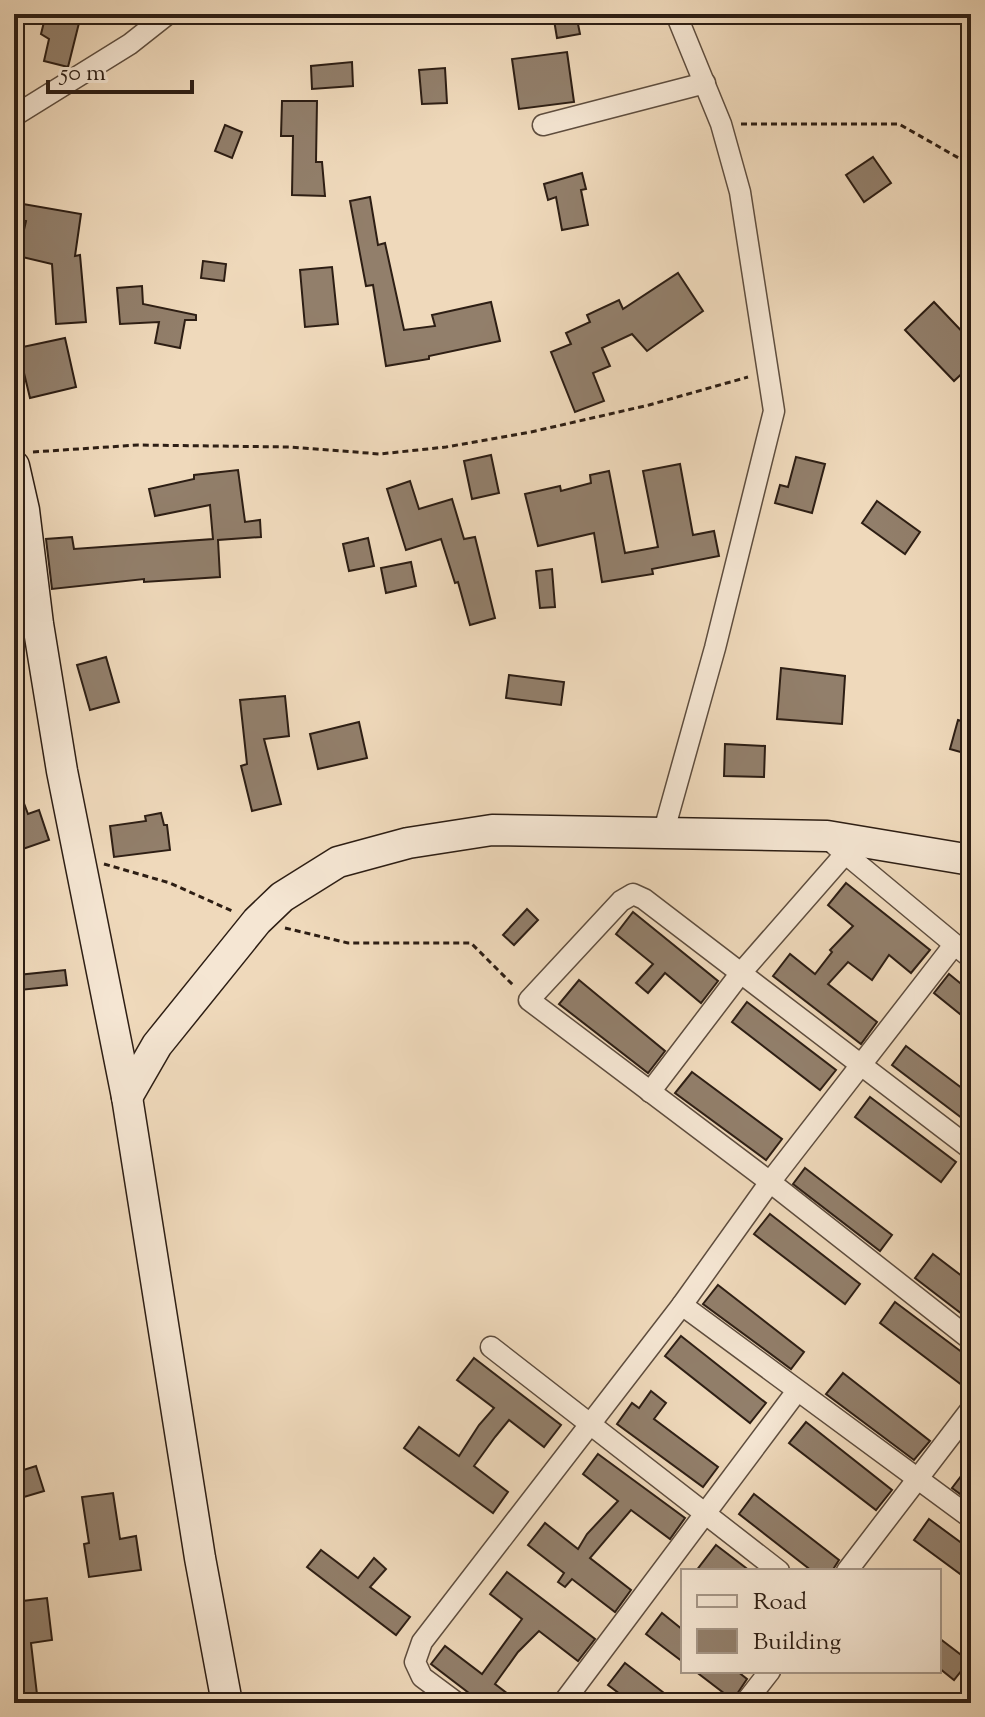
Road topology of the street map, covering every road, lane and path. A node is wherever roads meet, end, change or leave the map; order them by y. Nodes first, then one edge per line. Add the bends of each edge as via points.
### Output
1 (168, 14) edge
2 (676, 14) edge
3 (705, 83) junction
4 (14, 116) edge
5 (721, 124) junction
6 (543, 125) dead end
7 (971, 165) edge
8 (767, 372) junction
9 (22, 459) edge
10 (19, 511) edge
11 (663, 834) junction
12 (836, 845) junction
13 (971, 860) edge
14 (954, 945) junction
15 (971, 958) edge
16 (740, 974) junction
17 (861, 1068) junction
18 (650, 1092) junction
19 (127, 1097) junction
20 (971, 1149) edge
21 (770, 1182) junction
22 (682, 1305) junction
23 (971, 1340) edge
24 (491, 1347) dead end
25 (797, 1391) junction
26 (971, 1409) edge
27 (589, 1426) junction
28 (917, 1481) junction
29 (703, 1513) junction
30 (971, 1518) edge
31 (776, 1569) edge
32 (849, 1569) edge
33 (768, 1673) edge
34 (227, 1703) edge
35 (457, 1703) edge
36 (563, 1703) edge
37 (745, 1703) edge

1 - 4 street via 130,44
2 - 3 street
3 - 5 street
3 - 6 street
5 - 7 path via 899,124
5 - 8 street via 740,192
8 - 9 path via 649,405 446,447 380,454 138,445
8 - 11 street via 774,411 765,456
9 - 10 main road
10 - 19 main road via 62,771
11 - 12 main road
11 - 19 main road via 492,830 408,843 338,862 282,897 257,921 157,1045
12 - 13 main road
12 - 14 street
12 - 16 street
14 - 15 street
14 - 17 street
16 - 17 street
16 - 18 street
16 - 18 street via 633,894 529,1000
17 - 20 street
17 - 21 street
18 - 21 street
19 - 34 main road
21 - 22 street
21 - 23 street
22 - 25 street
22 - 27 street
24 - 27 street
25 - 28 street
25 - 29 street
26 - 28 street
27 - 29 street
27 - 35 street via 422,1642 415,1662 422,1677
28 - 30 street
28 - 32 street
29 - 31 street
29 - 36 street
33 - 37 street

